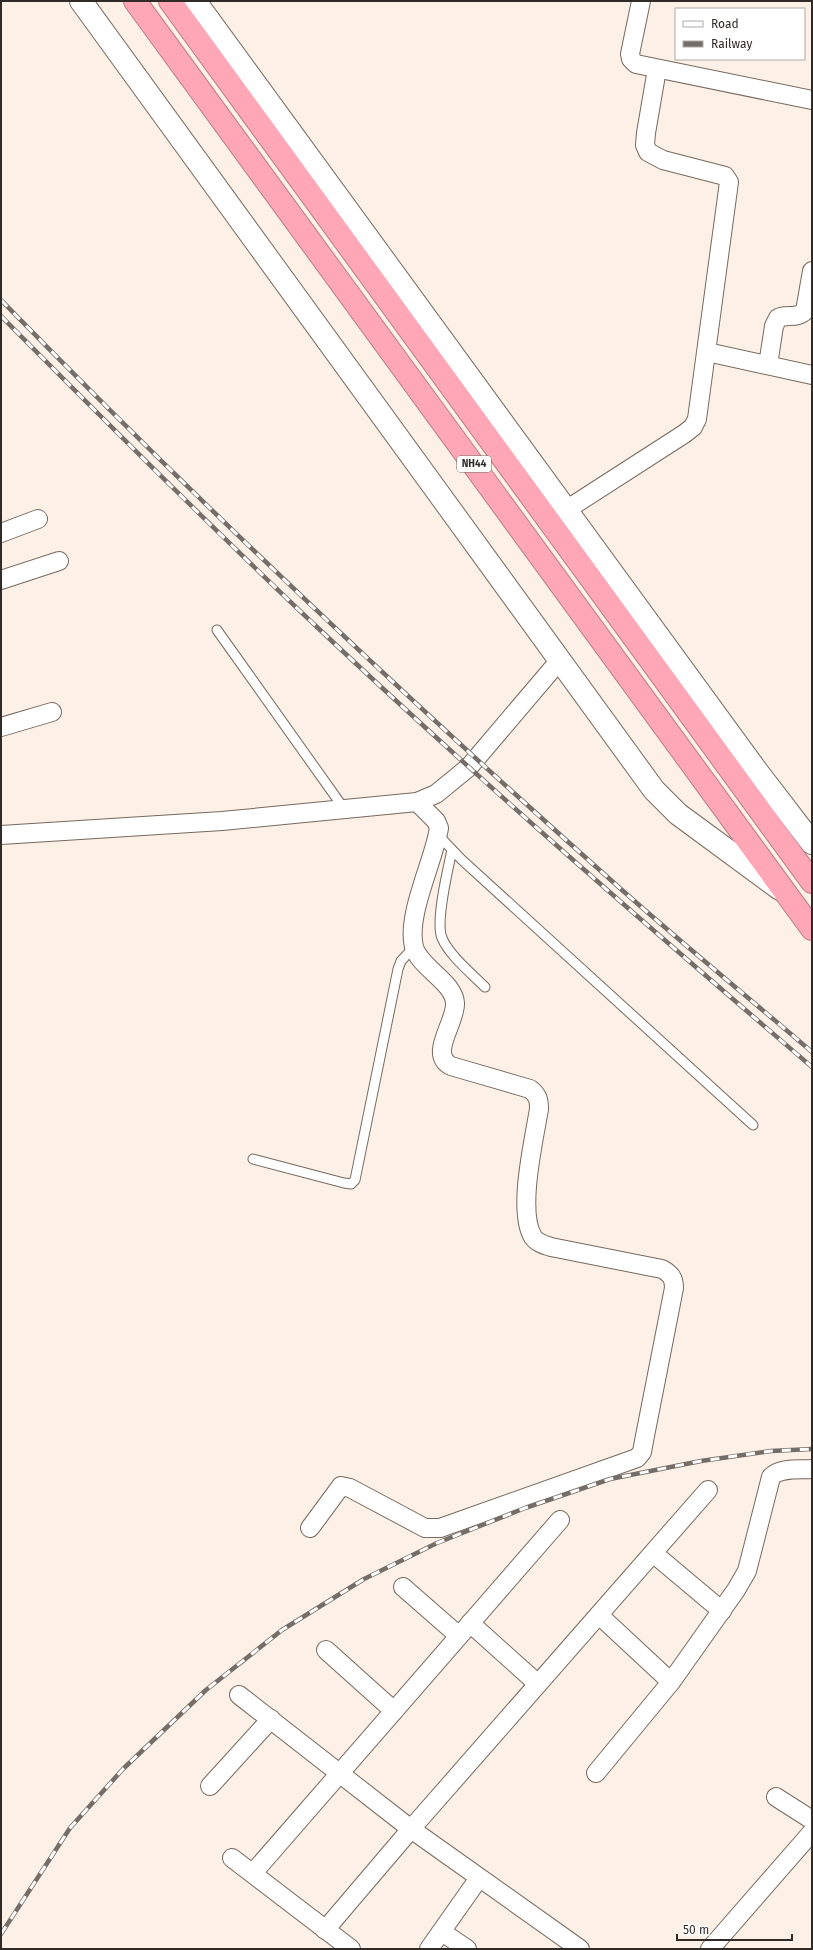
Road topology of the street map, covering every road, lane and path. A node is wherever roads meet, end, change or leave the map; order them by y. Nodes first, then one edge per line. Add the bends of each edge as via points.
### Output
1 (81, 1) edge
2 (135, 1) edge
3 (170, 1) edge
4 (195, 1) edge
5 (641, 1) edge
6 (657, 69) junction
7 (812, 100) edge
8 (812, 271) edge
9 (707, 352) junction
10 (768, 365) junction
11 (812, 375) edge
12 (566, 510) junction
13 (38, 519) dead end
14 (1, 533) edge
15 (59, 561) dead end
16 (1, 580) edge
17 (217, 630) dead end
18 (559, 661) junction
19 (52, 712) dead end
20 (1, 727) edge
21 (417, 802) junction
22 (345, 810) junction
23 (1, 835) edge
24 (438, 835) junction
25 (812, 843) edge
26 (452, 850) junction
27 (812, 882) edge
28 (783, 890) junction
29 (812, 929) edge
30 (414, 947) junction
31 (485, 987) dead end
32 (753, 1125) dead end
33 (253, 1159) dead end
34 (812, 1469) edge
35 (708, 1490) dead end
36 (560, 1520) dead end
37 (310, 1528) dead end
38 (653, 1553) junction
39 (403, 1587) dead end
40 (722, 1611) junction
41 (599, 1615) junction
42 (465, 1630) junction
43 (326, 1650) dead end
44 (671, 1682) junction
45 (538, 1684) junction
46 (239, 1695) dead end
47 (394, 1711) junction
48 (270, 1719) junction
49 (596, 1773) dead end
50 (340, 1774) junction
51 (210, 1786) dead end
52 (776, 1798) dead end
53 (812, 1820) edge
54 (412, 1830) junction
55 (812, 1832) edge
56 (232, 1858) dead end
57 (253, 1873) junction
58 (479, 1878) junction
59 (325, 1930) junction
60 (442, 1932) junction
61 (351, 1949) edge
62 (430, 1949) edge
63 (467, 1949) edge
64 (580, 1949) edge
65 (710, 1949) edge

1 - 18 street
2 - 28 highway, NH44
3 - 27 highway, NH44
4 - 12 street
5 - 6 street via 631,59 636,64
6 - 7 street
6 - 9 street via 646,133 645,145 648,152 663,160 725,176 729,182
8 - 10 street via 805,311 795,317 782,316 774,326
9 - 10 street
9 - 12 street via 698,414 693,427
10 - 11 street
12 - 25 street
13 - 14 street
15 - 16 street
17 - 22 lane
18 - 21 street via 469,767 436,794
18 - 28 street via 654,790 678,814
19 - 20 street
21 - 22 street
21 - 24 street via 436,821
22 - 23 street via 222,821
24 - 26 lane
24 - 30 street via 414,921
26 - 31 lane via 440,921 442,938 448,949
26 - 32 lane
28 - 29 highway, NH44
30 - 33 lane via 401,961 398,969 355,1180 351,1184 344,1183
30 - 37 street via 419,957 447,987 455,1001 455,1010 442,1049 444,1062 536,1093 539,1101 526,1198 527,1216 534,1237 540,1243 552,1247 662,1269 670,1273 674,1279 674,1288 642,1452 637,1458 440,1528 426,1528 350,1488 341,1486
34 - 40 street via 775,1472 771,1477 747,1572
35 - 38 street
36 - 42 street
38 - 40 street
38 - 41 street
39 - 42 street
40 - 44 street
41 - 44 street
41 - 45 street
42 - 45 street
42 - 47 street
43 - 47 street
44 - 49 street
45 - 54 street
46 - 48 street
47 - 50 street
48 - 50 street
48 - 51 street
50 - 54 street
50 - 57 street
52 - 53 street
54 - 58 street
54 - 59 street
55 - 65 street
56 - 57 street
57 - 59 street
58 - 60 street
58 - 64 street
59 - 61 street
60 - 62 street
60 - 63 street

